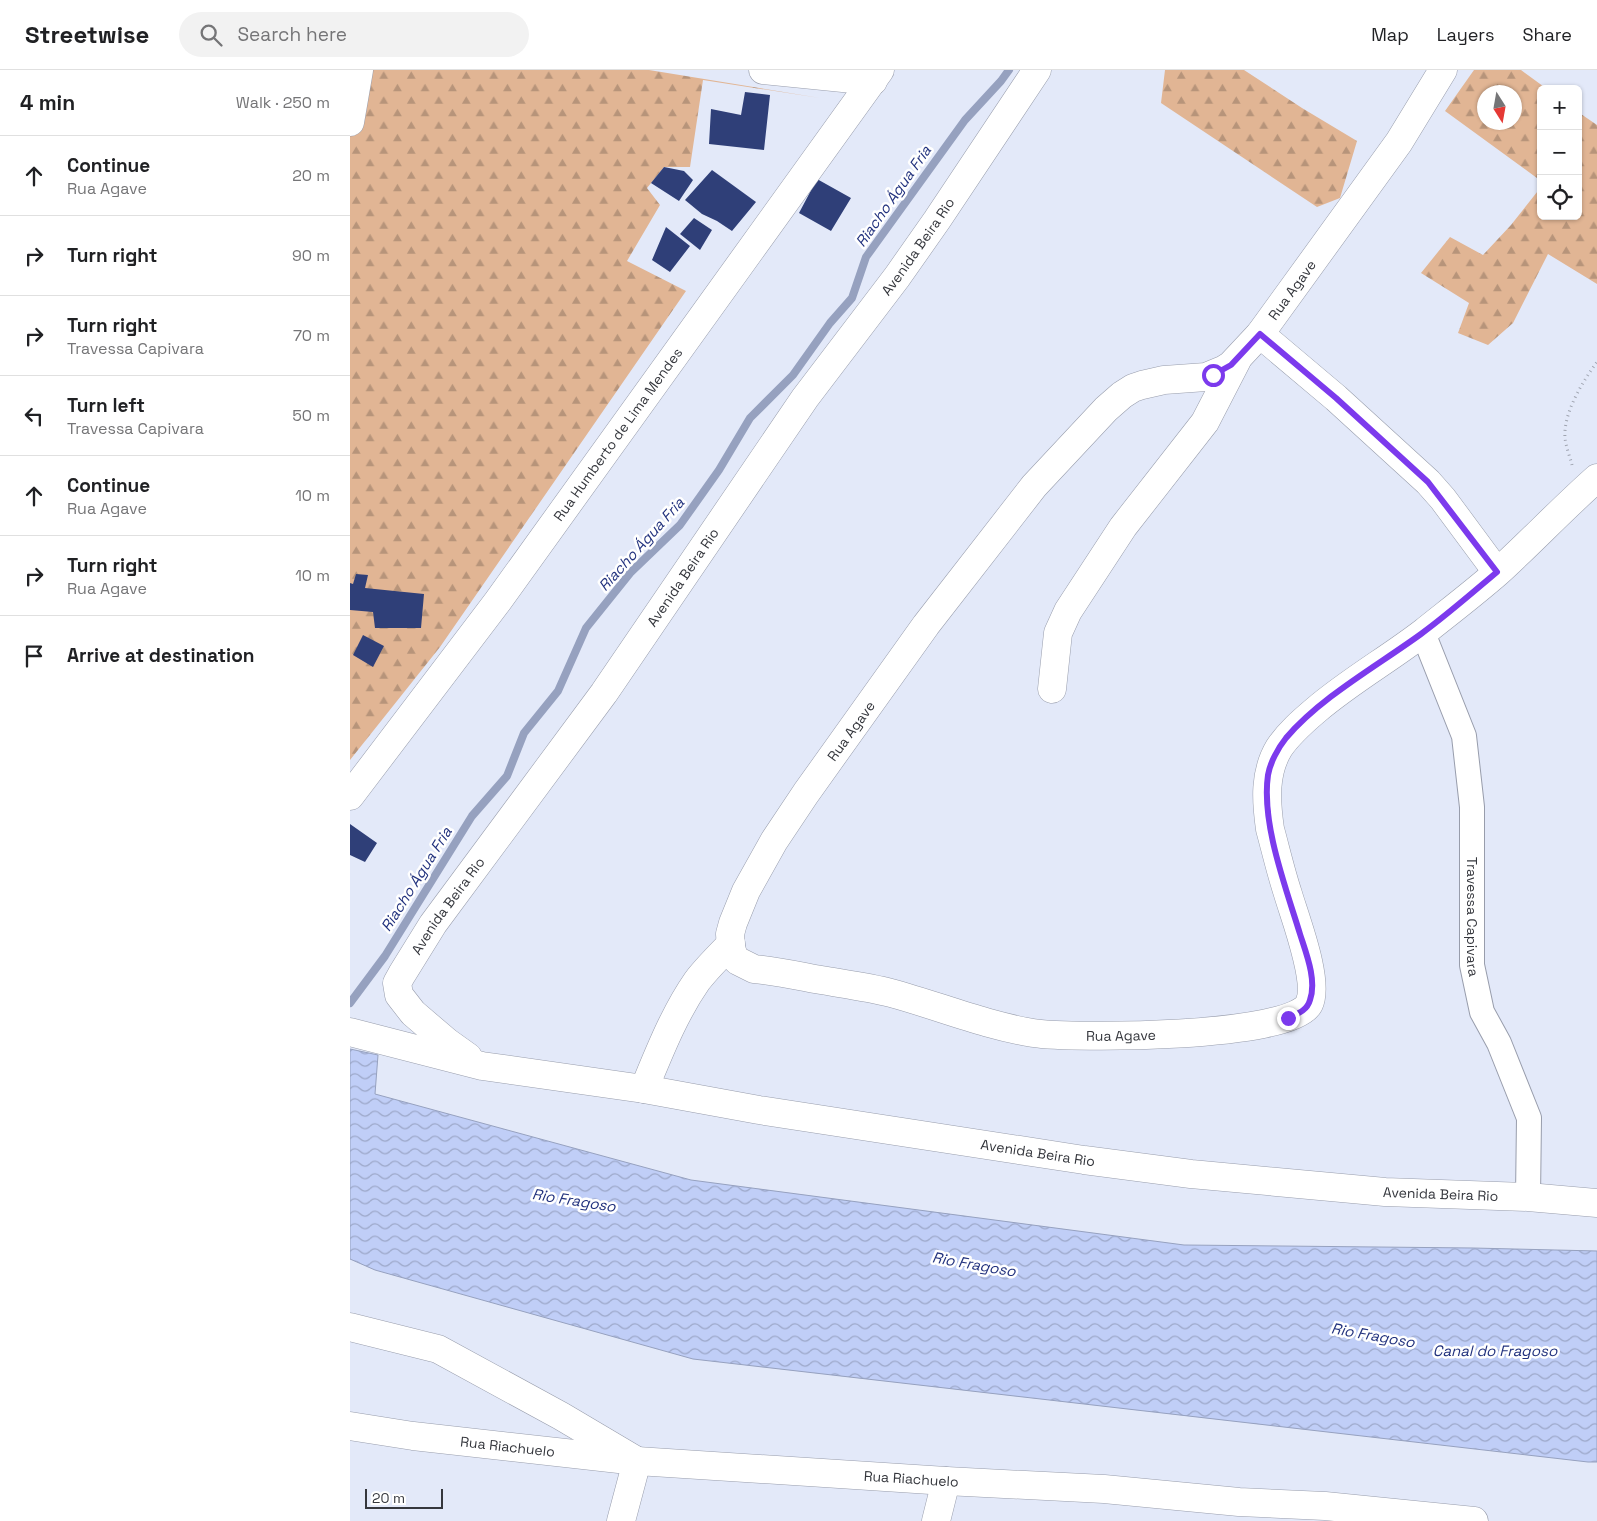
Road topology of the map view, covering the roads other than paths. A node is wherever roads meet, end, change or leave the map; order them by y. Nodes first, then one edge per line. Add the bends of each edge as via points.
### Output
1 (359, 70) edge
2 (763, 70) edge
3 (1037, 70) edge
4 (1443, 70) edge
5 (876, 75) edge
6 (350, 122) edge
7 (1260, 334) junction
8 (1240, 354) junction
9 (1588, 485) edge
10 (1497, 572) junction
11 (1423, 633) junction
12 (1052, 689) dead end
13 (350, 796) edge
14 (731, 944) junction
15 (350, 1032) edge
16 (482, 1066) junction
17 (644, 1090) junction
18 (1528, 1198) junction
19 (1597, 1203) edge
20 (350, 1327) edge
21 (350, 1426) edge
22 (637, 1461) junction
23 (946, 1481) junction
24 (1237, 1512) edge
25 (621, 1521) edge
26 (936, 1521) edge
27 (1474, 1521) edge

1 - 6 street
2 - 5 street
3 - 16 street, Avenida Beira Rio via 897,277 805,398 604,693 434,924 402,974 397,983 399,995 413,1013
4 - 7 street, Rua Agave via 1399,142
5 - 13 street, Rua Humberto de Lima Mendes via 498,601
7 - 8 street, Rua Agave
7 - 10 street via 1428,482
8 - 12 street via 1205,422 1123,527 1068,611 1058,633
8 - 14 street, Rua Agave via 1231,365 1213,375 1152,382 1128,391 1106,409 1034,486 926,626 806,793 746,891 733,923
9 - 10 street
10 - 11 street
11 - 14 street, Rua Agave via 1332,697 1285,739 1274,757 1267,788 1270,829 1311,980 1310,1003 1288,1018 1211,1032 1062,1036 1035,1033 1006,1028 882,991 754,969 734,957
11 - 18 street, Travessa Capivara via 1464,736 1472,807 1472,965 1482,1012 1499,1043 1529,1118
14 - 17 street via 691,990
15 - 16 street, Avenida Beira Rio
16 - 17 street, Avenida Beira Rio
17 - 18 street, Avenida Beira Rio via 958,1141 1191,1174 1385,1192
18 - 19 street, Avenida Beira Rio
20 - 22 street via 438,1349
21 - 22 street, Rua Riachuelo
22 - 23 street, Rua Riachuelo
22 - 25 street
23 - 24 street, Rua Riachuelo via 1104,1489
23 - 26 street
24 - 27 street, Rua Riachuelo via 1326,1506

